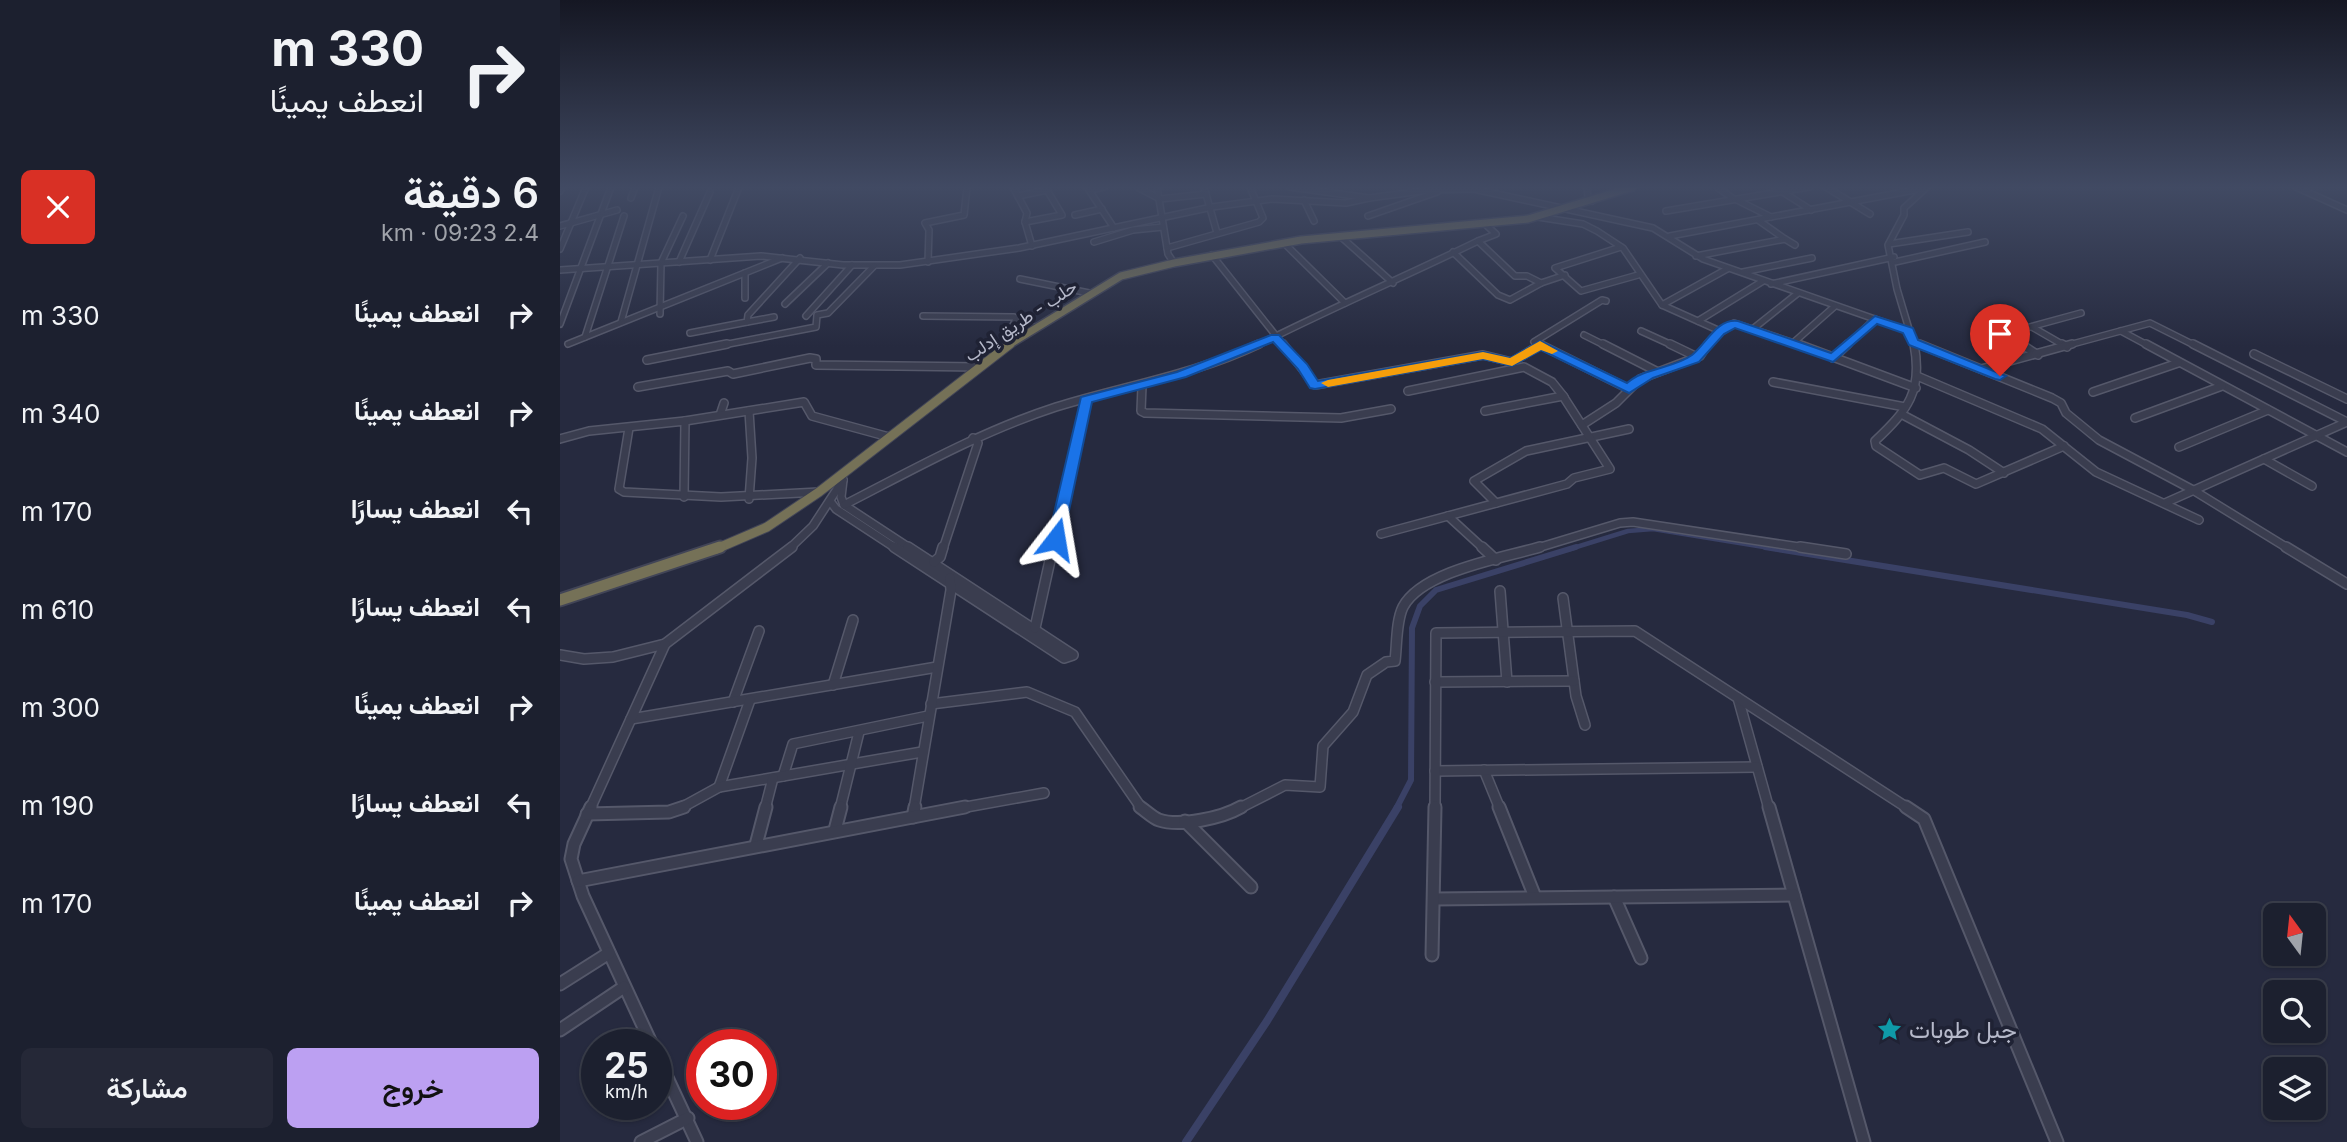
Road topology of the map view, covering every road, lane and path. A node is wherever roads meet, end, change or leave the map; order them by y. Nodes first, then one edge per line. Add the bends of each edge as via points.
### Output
1 (591, 240) edge
2 (616, 240) edge
3 (644, 240) edge
4 (672, 240) edge
5 (689, 240) edge
6 (718, 240) edge
7 (929, 240) edge
8 (1030, 240) edge
9 (1058, 240) edge
10 (1100, 240) edge
11 (1166, 240) edge
12 (1193, 240) edge
13 (1306, 240) edge
14 (1345, 240) edge
15 (1610, 240) edge
16 (1676, 240) edge
17 (1779, 240) edge
18 (1788, 240) edge
19 (1891, 240) edge
20 (1913, 240) edge
21 (1478, 241) joint
22 (1094, 242) dead end
23 (1985, 242) dead end
24 (1284, 243) junction
25 (1889, 244) junction
26 (1795, 245) dead end
27 (1032, 246) junction
28 (1621, 247) junction
29 (1167, 248) junction
30 (1453, 252) junction
31 (1212, 255) junction
32 (1696, 256) junction
33 (784, 257) junction
34 (800, 258) junction
35 (1812, 258) dead end
36 (1894, 259) junction
37 (710, 260) junction
38 (679, 262) junction
39 (928, 262) junction
40 (1174, 262) junction
41 (661, 263) junction
42 (828, 263) junction
43 (638, 264) junction
44 (852, 265) junction
45 (608, 266) junction
46 (874, 266) junction
47 (581, 267) junction
48 (1727, 269) junction
49 (560, 270) edge
50 (745, 273) junction
51 (1740, 273) junction
52 (1565, 275) junction
53 (1639, 275) junction
54 (1020, 279) dead end
55 (1763, 281) junction
56 (1393, 283) junction
57 (1541, 283) junction
58 (1771, 284) junction
59 (1089, 293) junction
60 (1798, 293) junction
61 (745, 298) dead end
62 (1606, 301) dead end
63 (1345, 303) junction
64 (785, 304) dead end
65 (1662, 305) junction
66 (1835, 306) junction
67 (660, 310) junction
68 (2081, 313) dead end
69 (806, 316) dead end
70 (923, 316) dead end
71 (774, 317) dead end
72 (1875, 319) junction
73 (1698, 321) junction
74 (747, 322) junction
75 (621, 323) junction
76 (560, 324) edge
77 (1035, 327) junction
78 (2032, 327) junction
79 (1754, 328) junction
80 (1641, 331) dead end
81 (1720, 331) junction
82 (1909, 331) junction
83 (2121, 331) junction
84 (690, 333) dead end
85 (1584, 335) dead end
86 (585, 337) junction
87 (1275, 337) junction
88 (1793, 342) junction
89 (1913, 342) junction
90 (568, 344) dead end
91 (1540, 345) junction
92 (2067, 347) junction
93 (2254, 354) dead end
94 (2038, 355) junction
95 (1697, 357) junction
96 (1833, 358) junction
97 (647, 360) dead end
98 (2178, 363) junction
99 (979, 367) junction
100 (1981, 369) junction
101 (1658, 372) junction
102 (1917, 376) junction
103 (1773, 382) dead end
104 (1142, 386) junction
105 (2222, 386) junction
106 (638, 387) dead end
107 (1916, 388) junction
108 (1629, 389) junction
109 (1408, 391) dead end
110 (2093, 392) dead end
111 (2347, 399) edge
112 (1086, 400) junction
113 (1565, 400) junction
114 (724, 403) dead end
115 (1391, 409) dead end
116 (2268, 410) junction
117 (749, 411) junction
118 (1485, 411) dead end
119 (1904, 411) junction
120 (720, 415) junction
121 (2135, 418) dead end
122 (685, 421) junction
123 (2347, 422) edge
124 (1583, 425) junction
125 (629, 428) junction
126 (1629, 429) dead end
127 (2316, 436) junction
128 (889, 437) junction
129 (1591, 437) junction
130 (973, 438) junction
131 (560, 439) edge
132 (2064, 446) junction
133 (2179, 447) dead end
134 (2347, 452) edge
135 (2264, 459) junction
136 (2004, 473) junction
137 (840, 479) junction
138 (2312, 486) dead end
139 (2193, 490) junction
140 (819, 492) junction
141 (684, 497) junction
142 (749, 499) junction
143 (830, 501) junction
144 (1496, 503) junction
145 (2165, 503) junction
146 (845, 505) junction
147 (1448, 516) junction
148 (2199, 520) dead end
149 (1381, 534) dead end
150 (1846, 554) dead end
151 (1496, 560) junction
152 (934, 562) junction
153 (950, 577) junction
154 (2347, 584) edge
155 (1500, 590) dead end
156 (1563, 598) dead end
157 (560, 600) edge
158 (853, 620) dead end
159 (1035, 628) junction
160 (759, 631) dead end
161 (1503, 632) junction
162 (1567, 632) junction
163 (665, 644) junction
164 (560, 655) edge
165 (937, 667) junction
166 (1574, 681) junction
167 (1436, 682) junction
168 (1507, 682) junction
169 (832, 685) junction
170 (1738, 698) junction
171 (750, 699) junction
172 (733, 702) junction
173 (931, 704) junction
174 (928, 716) junction
175 (631, 719) junction
176 (1585, 725) dead end
177 (859, 732) junction
178 (922, 752) junction
179 (852, 764) junction
180 (1758, 767) junction
181 (1484, 770) junction
182 (1435, 771) junction
183 (778, 777) junction
184 (719, 787) junction
185 (1044, 793) dead end
186 (587, 814) junction
187 (913, 817) junction
188 (1185, 821) junction
189 (835, 830) junction
190 (756, 845) junction
191 (578, 881) junction
192 (1251, 887) dead end
193 (1794, 895) junction
194 (1535, 897) junction
195 (1614, 897) junction
196 (1435, 899) junction
197 (609, 953) junction
198 (1432, 955) dead end
199 (1641, 958) dead end
200 (560, 985) edge
201 (624, 987) junction
202 (644, 1029) edge
203 (560, 1030) edge
204 (672, 1086) edge
205 (686, 1114) edge
206 (686, 1119) edge
207 (689, 1120) edge
208 (641, 1142) edge
209 (697, 1142) edge
210 (1864, 1142) edge
211 (2057, 1142) edge

1 - 47 street
2 - 45 street
3 - 43 street
4 - 41 street
5 - 38 street
6 - 37 street
7 - 39 street
8 - 27 street
9 - 27 street
10 - 22 street
11 - 29 street
12 - 29 street
13 - 24 highway, حلب - طريق إدلب
14 - 56 street
15 - 28 street
16 - 32 street
17 - 32 street
18 - 26 street
19 - 25 street
20 - 25 street
21 - 30 street
21 - 57 street via 1515,276
23 - 36 street
24 - 31 highway, حلب - طريق إدلب
24 - 63 street
25 - 36 street
27 - 39 street
28 - 52 street via 1555,268
28 - 53 street
29 - 40 street
30 - 56 street
30 - 57 street via 1498,295 1510,300
31 - 40 highway, حلب - طريق إدلب
31 - 87 street
32 - 48 street
33 - 34 street
33 - 37 street
33 - 50 street
34 - 42 street
34 - 74 street via 748,315
35 - 51 street
36 - 58 street
36 - 82 street via 1894,277
37 - 38 street
38 - 41 street
39 - 46 street
40 - 59 highway, حلب - طريق إدلب via 1121,276
41 - 43 street
41 - 67 street
42 - 44 street
42 - 64 street
43 - 45 street
43 - 75 street
44 - 46 street
44 - 69 street
45 - 47 street
45 - 86 street
46 - 97 street via 828,313 817,316 816,327
47 - 49 street
47 - 76 street
48 - 51 street
48 - 65 street
50 - 61 street
50 - 67 street
51 - 55 street
52 - 53 street via 1581,291
52 - 57 street
53 - 65 street
54 - 59 street
55 - 58 street
55 - 73 street
56 - 63 street
58 - 60 street
59 - 77 highway, حلب - طريق إدلب
60 - 66 street
60 - 79 street
62 - 91 street via 1534,342
63 - 87 street
65 - 73 street
66 - 72 street
66 - 88 street
67 - 75 street
68 - 78 street
70 - 77 street via 1014,317 1013,325
71 - 74 street
72 - 82 street
72 - 96 street
73 - 81 street
74 - 84 street
75 - 86 street
77 - 99 highway, حلب - طريق إدلب
78 - 92 street
78 - 94 street via 2004,334
79 - 81 street via 1734,323
79 - 88 street
80 - 95 street
81 - 95 street
82 - 89 street
83 - 92 street
83 - 98 street
83 - 123 street via 2155,324
85 - 101 street
86 - 90 street
87 - 91 street via 1315,385 1483,355 1512,362
87 - 104 street
88 - 96 street
89 - 100 street
89 - 102 street
91 - 108 street
92 - 94 street
93 - 111 street
94 - 100 street
95 - 101 street
96 - 107 street
98 - 105 street
98 - 110 street
99 - 106 street via 816,365 813,358
99 - 128 highway, حلب - طريق إدلب
100 - 139 street via 2061,403 2066,413 2099,440
101 - 108 street
102 - 107 street
102 - 132 street via 2042,429
103 - 119 street
104 - 112 street
104 - 115 street via 1141,411 1145,413 1341,418
105 - 116 street
105 - 121 street
107 - 119 street
108 - 124 street
109 - 113 street via 1524,367 1552,382
112 - 130 street
112 - 159 street
113 - 118 street via 1556,396
113 - 124 street
114 - 120 street
116 - 127 street
116 - 133 street
117 - 120 street
117 - 128 street via 804,402 812,415
117 - 142 street
119 - 136 street
119 - 136 street via 1875,441 1876,446 1920,475 1944,468 1976,484
120 - 122 street
122 - 125 street
122 - 141 street
123 - 127 street
124 - 129 street
125 - 131 street via 580,432
125 - 141 street via 619,489
126 - 129 street
127 - 134 street
127 - 135 street
128 - 137 highway, حلب - طريق إدلب
129 - 144 street via 1527,451 1474,481
129 - 144 street via 1609,465 1606,472
130 - 146 street
130 - 152 street via 978,443 940,557
132 - 136 street
132 - 145 street via 2096,472
135 - 138 street
135 - 139 street
137 - 140 highway, حلب - طريق إدلب
137 - 143 street
137 - 146 street
139 - 145 street
139 - 154 street
140 - 142 street
140 - 157 highway, حلب - طريق إدلب via 767,527 726,546
141 - 142 street
143 - 153 street via 836,509
143 - 163 street via 793,546
144 - 147 street
145 - 148 street
146 - 152 street
147 - 149 street
147 - 151 street
150 - 151 street via 1633,522
151 - 188 street via 1437,578 1414,592 1402,609 1395,661 1367,675 1353,712 1323,746 1320,787 1285,785 1227,815
152 - 153 street
153 - 159 street
153 - 159 street via 1065,658 1072,656
153 - 165 street
155 - 161 street
156 - 162 street
158 - 169 street
160 - 172 street
161 - 162 street
161 - 167 street via 1436,633
161 - 168 street
162 - 166 street
162 - 170 street via 1635,631
163 - 164 street via 605,658
163 - 175 street
165 - 169 street
165 - 173 street
166 - 168 street
166 - 176 street
167 - 168 street
167 - 182 street
169 - 171 street
170 - 180 street
170 - 211 street via 1924,819
171 - 172 street
171 - 184 street
172 - 175 street
173 - 174 street
173 - 188 street via 1027,692 1075,712 1141,808 1159,820
174 - 177 street
174 - 178 street
175 - 186 street
177 - 179 street
177 - 183 street via 793,744
178 - 179 street
178 - 187 street
179 - 183 street
179 - 189 street
180 - 181 street
180 - 193 street
181 - 182 street
181 - 194 street
182 - 196 street
183 - 184 street
183 - 190 street
184 - 186 street via 669,812
185 - 187 street
186 - 191 street via 571,859
187 - 189 street
188 - 192 street
189 - 190 street
190 - 191 street
191 - 197 street
193 - 195 street
193 - 210 street
194 - 195 street
194 - 196 street
195 - 199 street
196 - 198 street
197 - 200 street
197 - 201 street
201 - 202 street
201 - 203 street
204 - 205 street
206 - 208 street
207 - 209 street

